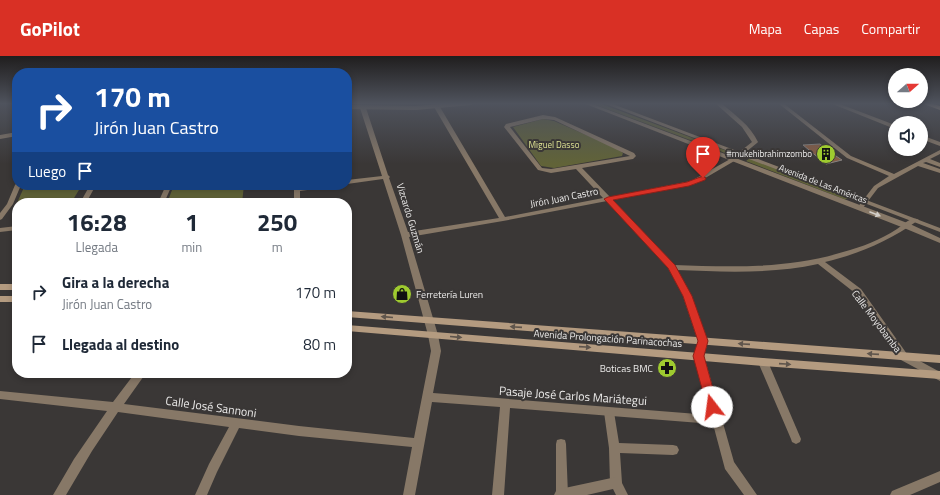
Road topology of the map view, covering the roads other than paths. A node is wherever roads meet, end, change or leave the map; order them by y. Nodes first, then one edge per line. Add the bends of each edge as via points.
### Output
1 (368, 123) edge
2 (447, 123) edge
3 (515, 123) edge
4 (565, 123) edge
5 (639, 123) edge
6 (660, 123) edge
7 (740, 123) edge
8 (807, 123) edge
9 (12, 135) edge
10 (0, 137) edge
11 (928, 140) edge
12 (940, 144) edge
13 (940, 152) edge
14 (741, 154) junction
15 (734, 160) junction
16 (926, 160) junction
17 (919, 164) junction
18 (940, 165) edge
19 (578, 167) junction
20 (940, 171) edge
21 (894, 176) junction
22 (387, 177) junction
23 (352, 181) edge
24 (12, 199) edge
25 (608, 199) junction
26 (866, 202) junction
27 (860, 208) junction
28 (0, 218) edge
29 (503, 219) junction
30 (916, 220) junction
31 (907, 226) junction
32 (12, 229) edge
33 (0, 230) edge
34 (940, 230) edge
35 (405, 235) junction
36 (940, 241) edge
37 (818, 260) junction
38 (672, 267) junction
39 (12, 286) edge
40 (0, 287) edge
41 (12, 298) edge
42 (0, 299) edge
43 (352, 314) edge
44 (429, 321) junction
45 (352, 328) edge
46 (433, 335) junction
47 (703, 341) junction
48 (699, 356) junction
49 (904, 356) junction
50 (940, 359) edge
51 (763, 362) junction
52 (939, 375) edge
53 (137, 378) edge
54 (1, 397) edge
55 (427, 397) junction
56 (505, 403) junction
57 (115, 407) junction
58 (609, 412) junction
59 (716, 420) junction
60 (236, 424) junction
61 (796, 439) dead end
62 (419, 443) junction
63 (561, 444) dead end
64 (614, 448) junction
65 (673, 450) dead end
66 (940, 476) edge
67 (616, 483) junction
68 (59, 495) edge
69 (201, 495) edge
70 (409, 495) edge
71 (498, 495) edge
72 (561, 495) edge
73 (622, 495) edge
74 (751, 495) edge
75 (896, 495) edge

1 - 22 street, Vizcardo Guzmán
2 - 29 street
3 - 19 street via 507,127 540,169 551,171
4 - 19 street via 633,156
5 - 15 street, Avenida de Las Américas
6 - 14 street, Avenida de Las Américas
7 - 14 street, Jirón Juan Castro via 753,135 755,142
8 - 21 street via 850,157
9 - 10 street
11 - 12 street
13 - 16 street
14 - 15 street, Jirón Juan Castro
14 - 26 street, Avenida de Las Américas
15 - 25 street, Jirón Juan Castro via 697,182
15 - 27 street, Avenida de Las Américas
16 - 17 street
16 - 18 street
17 - 20 street
17 - 21 street
19 - 25 street
21 - 26 street via 876,187
22 - 23 street
22 - 35 street, Vizcardo Guzmán
24 - 28 street
25 - 29 street, Jirón Juan Castro
25 - 38 street
26 - 27 street
26 - 30 street, Avenida de Las Américas
27 -> 31 street, Avenida de Las Américas
29 - 35 street, Jirón Juan Castro
30 - 31 street
30 - 34 street, Avenida de Las Américas
31 - 36 street, Avenida de Las Américas
31 - 37 street via 852,253
32 - 33 street
35 - 44 street, Vizcardo Guzmán
37 - 38 street via 789,266 748,269
37 - 49 street, Calle Moyobamba via 858,291
38 - 47 street via 689,300
39 - 40 main road
41 - 42 main road
44 -> 43 main road, Avenida Prolongación Parinacochas
44 - 46 street, Vizcardo Guzmán
47 -> 44 main road, Avenida Prolongación Parinacochas
45 - 46 main road, Avenida Prolongación Parinacochas
46 -> 48 main road, Avenida Prolongación Parinacochas
46 - 55 street, Vizcardo Guzmán via 436,351
47 - 48 street
49 -> 47 main road, Avenida Prolongación Parinacochas
48 - 51 main road, Avenida Prolongación Parinacochas
48 - 59 street
49 - 50 main road, Avenida Prolongación Parinacochas
49 - 52 street, Calle Moyobamba
51 -> 52 main road, Avenida Prolongación Parinacochas
51 - 61 street
53 - 57 street
54 - 57 street, Calle José Sannoni
55 - 56 street, Pasaje José Carlos Mariátegui
55 - 62 street, Vizcardo Guzmán
56 - 58 street, Pasaje José Carlos Mariátegui
56 - 71 street
57 - 60 street, Calle José Sannoni
57 - 68 street via 82,455
58 - 59 street, Pasaje José Carlos Mariátegui
58 - 64 street
59 - 74 street via 729,466
60 - 62 street, Calle José Sannoni
60 - 69 street
62 - 70 street, Vizcardo Guzmán
63 - 72 street
64 - 65 street
64 - 67 street
66 - 75 street
67 - 72 street
67 - 73 street

